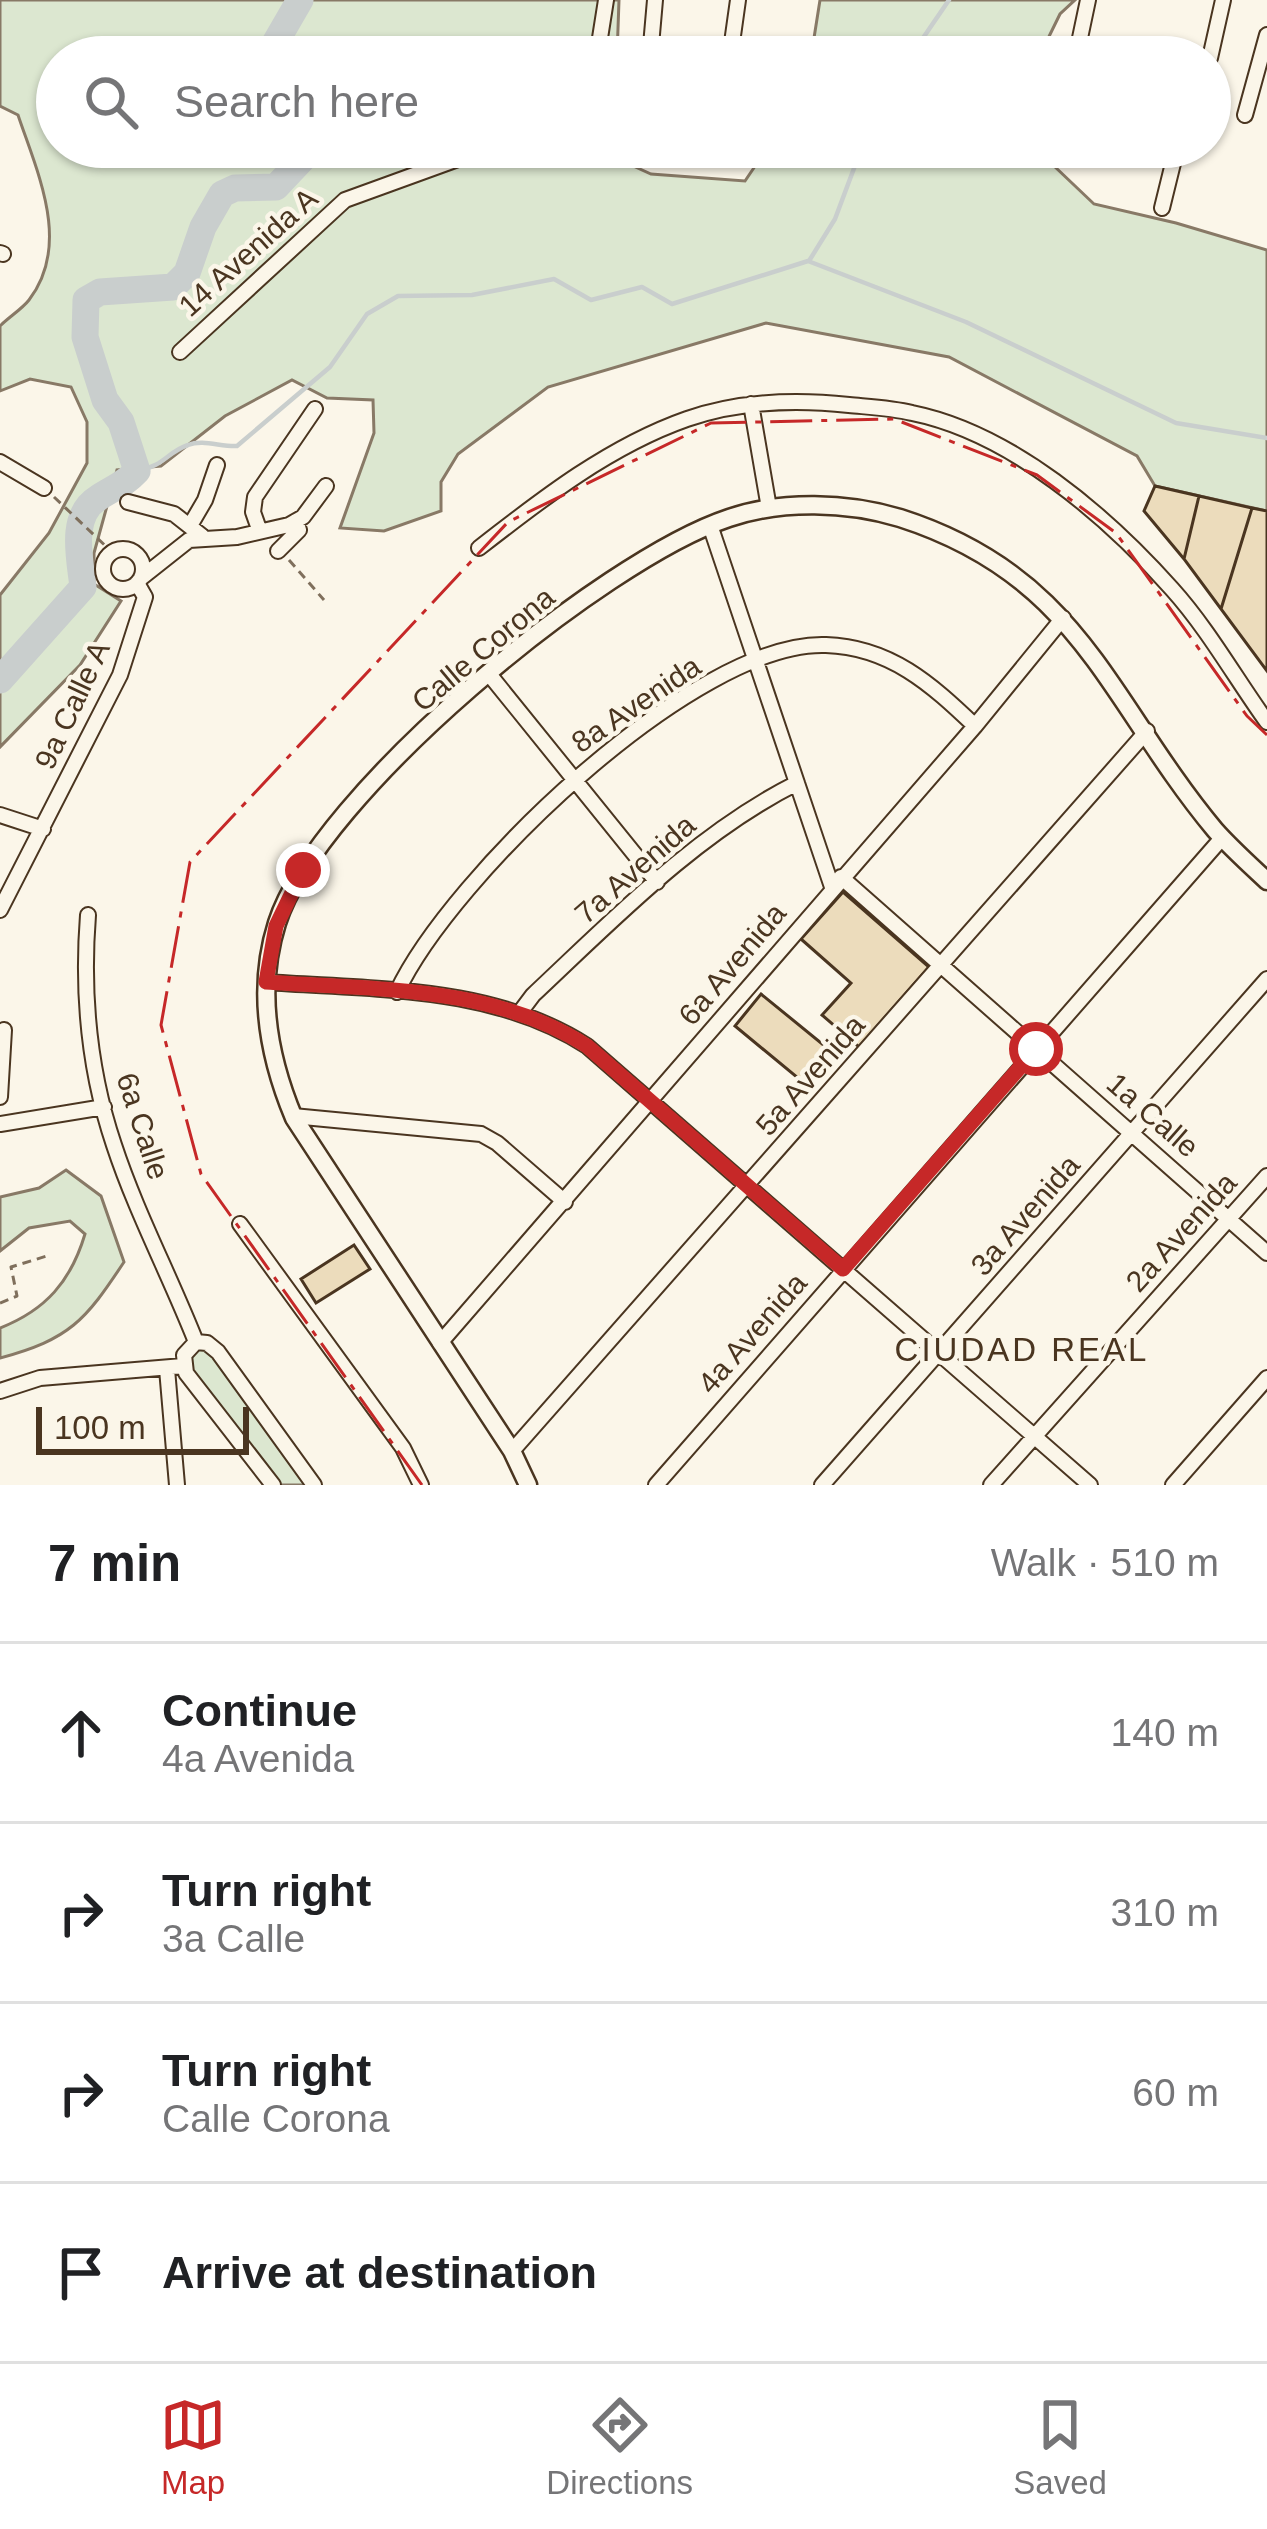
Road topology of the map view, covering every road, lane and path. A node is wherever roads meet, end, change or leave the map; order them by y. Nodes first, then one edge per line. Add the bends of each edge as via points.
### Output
1 (606, 0) edge
2 (655, 0) edge
3 (738, 0) edge
4 (1088, 0) edge
5 (1223, 0) edge
6 (1267, 35) edge
7 (600, 36) edge
8 (652, 36) edge
9 (733, 36) edge
10 (1080, 36) edge
11 (1215, 36) edge
12 (1261, 81) edge
13 (1245, 115) dead end
14 (433, 168) edge
15 (1172, 168) edge
16 (1162, 208) dead end
17 (180, 352) dead end
18 (751, 404) junction
19 (315, 409) dead end
20 (0, 462) edge
21 (218, 465) dead end
22 (326, 486) dead end
23 (44, 488) joint
24 (128, 502) dead end
25 (769, 508) junction
26 (296, 520) junction
27 (710, 525) junction
28 (259, 529) junction
29 (196, 530) junction
30 (479, 548) dead end
31 (111, 550) junction
32 (278, 551) joint
33 (139, 580) junction
34 (324, 600) dead end
35 (1063, 618) junction
36 (754, 659) junction
37 (489, 674) junction
38 (1267, 722) edge
39 (975, 726) junction
40 (1147, 730) junction
41 (574, 778) junction
42 (797, 783) junction
43 (0, 815) edge
44 (43, 829) junction
45 (1222, 838) junction
46 (1267, 881) edge
47 (657, 882) junction
48 (836, 882) junction
49 (0, 910) edge
50 (88, 915) dead end
51 (941, 966) junction
52 (1267, 979) edge
53 (266, 982) junction
54 (397, 992) junction
55 (521, 1011) junction
56 (4, 1030) dead end
57 (1036, 1049) junction
58 (0, 1096) edge
59 (651, 1102) junction
60 (104, 1106) junction
61 (293, 1115) junction
62 (0, 1124) edge
63 (1133, 1133) junction
64 (1267, 1176) edge
65 (748, 1186) junction
66 (566, 1202) junction
67 (1230, 1220) junction
68 (240, 1224) dead end
69 (1267, 1252) edge
70 (50, 1255) dead end
71 (843, 1269) junction
72 (0, 1303) edge
73 (196, 1342) junction
74 (440, 1342) junction
75 (939, 1353) junction
76 (175, 1368) junction
77 (1267, 1378) edge
78 (0, 1391) edge
79 (1033, 1435) junction
80 (512, 1451) junction
81 (666, 1482) edge
82 (177, 1485) edge
83 (273, 1485) edge
84 (314, 1485) edge
85 (421, 1485) edge
86 (528, 1485) edge
87 (822, 1485) edge
88 (991, 1485) edge
89 (1090, 1485) edge
90 (1173, 1485) edge

1 - 7 street
2 - 8 street
3 - 9 street
4 - 10 street
5 - 11 street
6 - 12 street
12 - 13 street
14 - 17 street, 14 Avenida A via 345,200
15 - 16 street
18 - 25 street
18 - 30 street via 687,419 613,454
18 - 38 street via 811,400 916,413 1030,464 1081,500 1174,591
19 - 28 street via 256,497
20 - 23 street
21 - 29 street
22 - 26 street
23 - 31 path
24 - 29 street via 174,514
25 - 27 street, Calle Corona
25 - 35 street, Calle Corona via 864,511 933,529 995,562
26 - 28 street
26 - 32 street via 298,530
27 - 36 street, 1a Calle
27 - 37 street, Calle Corona via 620,574
28 - 29 street via 237,537
29 - 33 street
31 - 33 street via 136,554
31 - 33 street via 103,567 110,584 120,589
32 - 34 path
33 - 44 street, 9a Calle A via 145,597 120,675
35 - 39 street, 6a Avenida
35 - 40 street, Calle Corona
36 - 39 street, 8a Avenida via 821,644 880,654 931,684
36 - 41 street, 8a Avenida
36 - 42 street, 1a Calle
37 - 41 street
37 - 53 street, Calle Corona via 393,762 322,842 285,901
39 - 48 street, 6a Avenida
40 - 45 street, Calle Corona
40 - 51 street, 5a Avenida
41 - 47 street
41 - 54 street, 8a Avenida via 477,875
42 - 47 street, 7a Avenida
42 - 48 street, 1a Calle
43 - 44 street
44 - 49 street, 9a Calle A
45 - 46 street, Calle Corona
45 - 57 street, 4a Avenida
47 - 55 street, 7a Avenida
48 - 51 street, 1a Calle
48 - 59 street, 6a Avenida
50 - 60 street, 6a Calle via 84,985
51 - 57 street, 1a Calle
51 - 65 street, 5a Avenida
52 - 63 street, 3a Avenida
53 - 54 street
53 - 61 street, Calle Corona via 272,1058
54 - 55 street
55 - 59 street via 587,1046
56 - 58 street
57 - 63 street, 1a Calle
57 - 71 street, 4a Avenida
59 - 65 street
59 - 66 street, 6a Avenida
60 - 62 street
60 - 73 street, 6a Calle
61 - 66 street via 481,1134
61 - 74 street, Calle Corona
63 - 67 street, 1a Calle
63 - 75 street, 3a Avenida
64 - 67 street, 2a Avenida
65 - 71 street
65 - 80 street, 5a Avenida
66 - 74 street, 6a Avenida
67 - 69 street, 1a Calle
67 - 79 street, 2a Avenida
68 - 85 street via 403,1448
70 - 72 path via 11,1267 16,1296
71 - 75 street
71 - 81 street, 4a Avenida
73 - 76 street
73 - 84 street, 6a Calle via 218,1352
74 - 80 street, Calle Corona
75 - 79 street
75 - 87 street, 3a Avenida
76 - 78 street via 40,1378
76 - 82 street
76 - 83 street
77 - 90 street
79 - 88 street, 2a Avenida
79 - 89 street
80 - 86 street, Calle Corona

